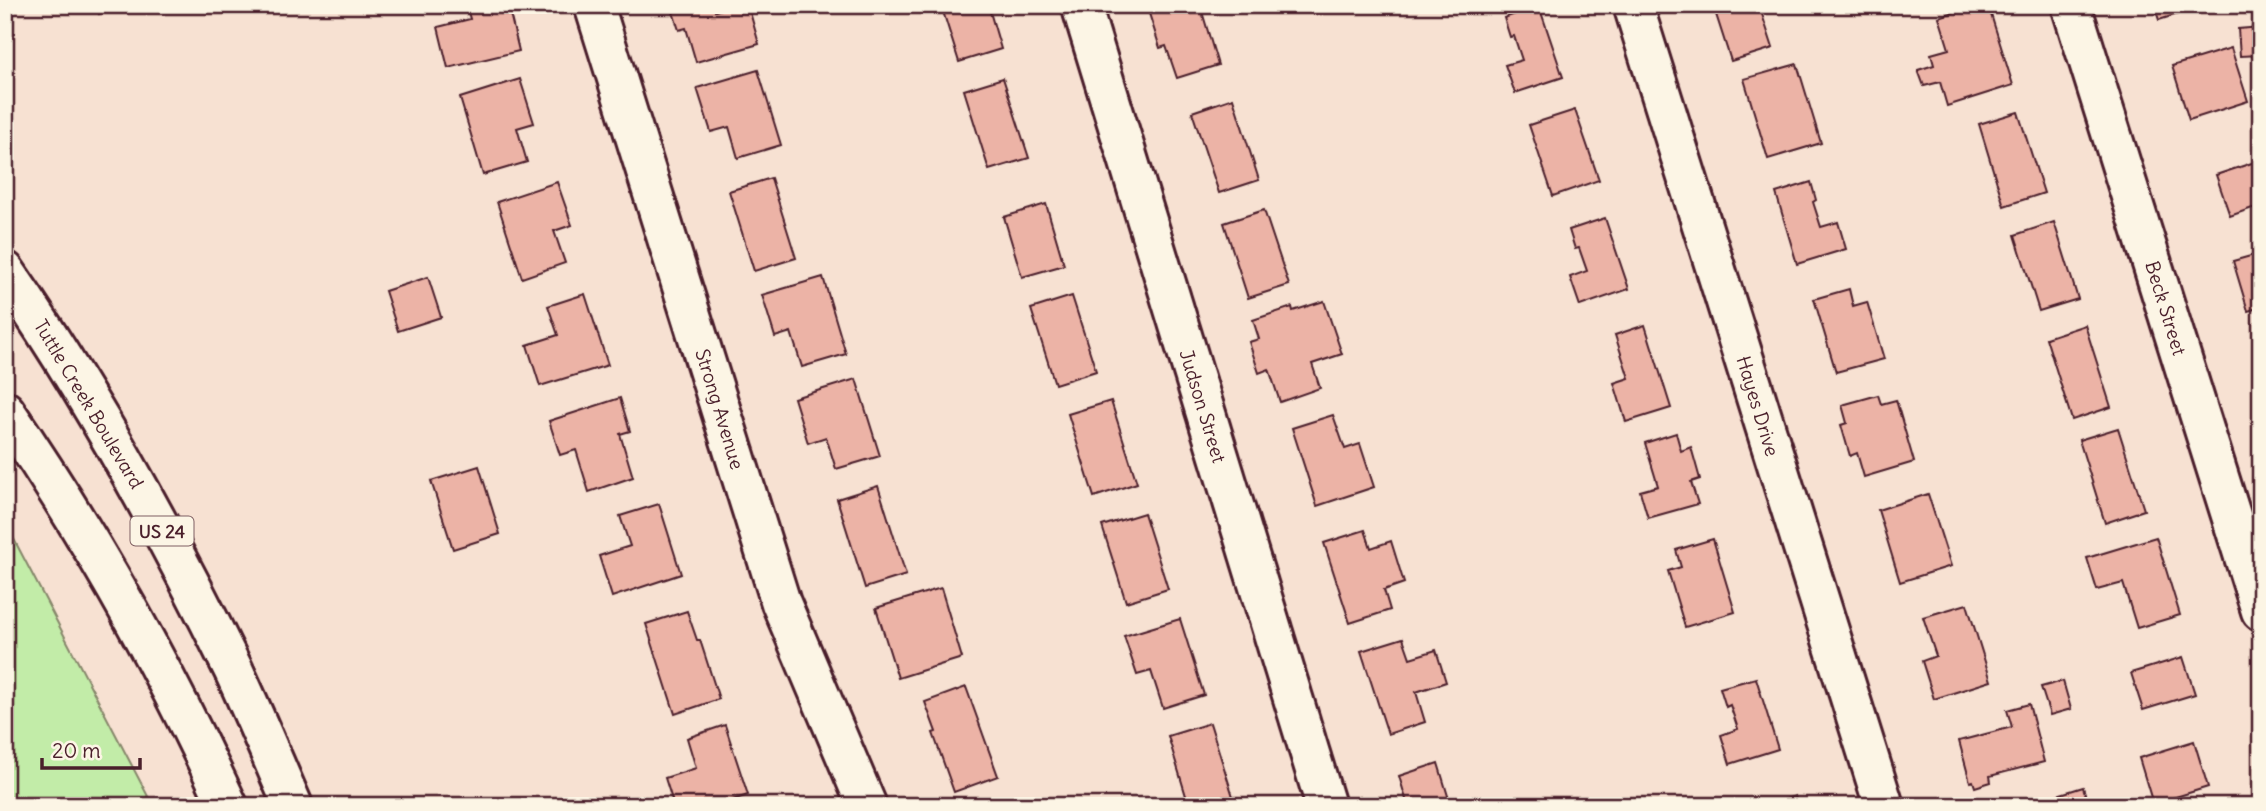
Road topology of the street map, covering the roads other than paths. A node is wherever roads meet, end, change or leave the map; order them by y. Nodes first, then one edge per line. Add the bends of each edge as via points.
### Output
1 (594, 5) edge
2 (1080, 5) edge
3 (1633, 5) edge
4 (2071, 5) edge
5 (5, 271) edge
6 (5, 411) edge
7 (2261, 611) edge
8 (228, 806) edge
9 (293, 806) edge
10 (867, 806) edge
11 (1326, 806) edge
12 (1884, 806) edge

1 - 10 main road, Strong Avenue via 781,603
2 - 11 main road, Judson Street
3 - 12 main road, Hayes Drive
4 - 7 main road, Beck Street
5 - 9 main road, Tuttle Creek Boulevard / US 24 via 145,498 233,670
6 - 8 main road via 122,602

